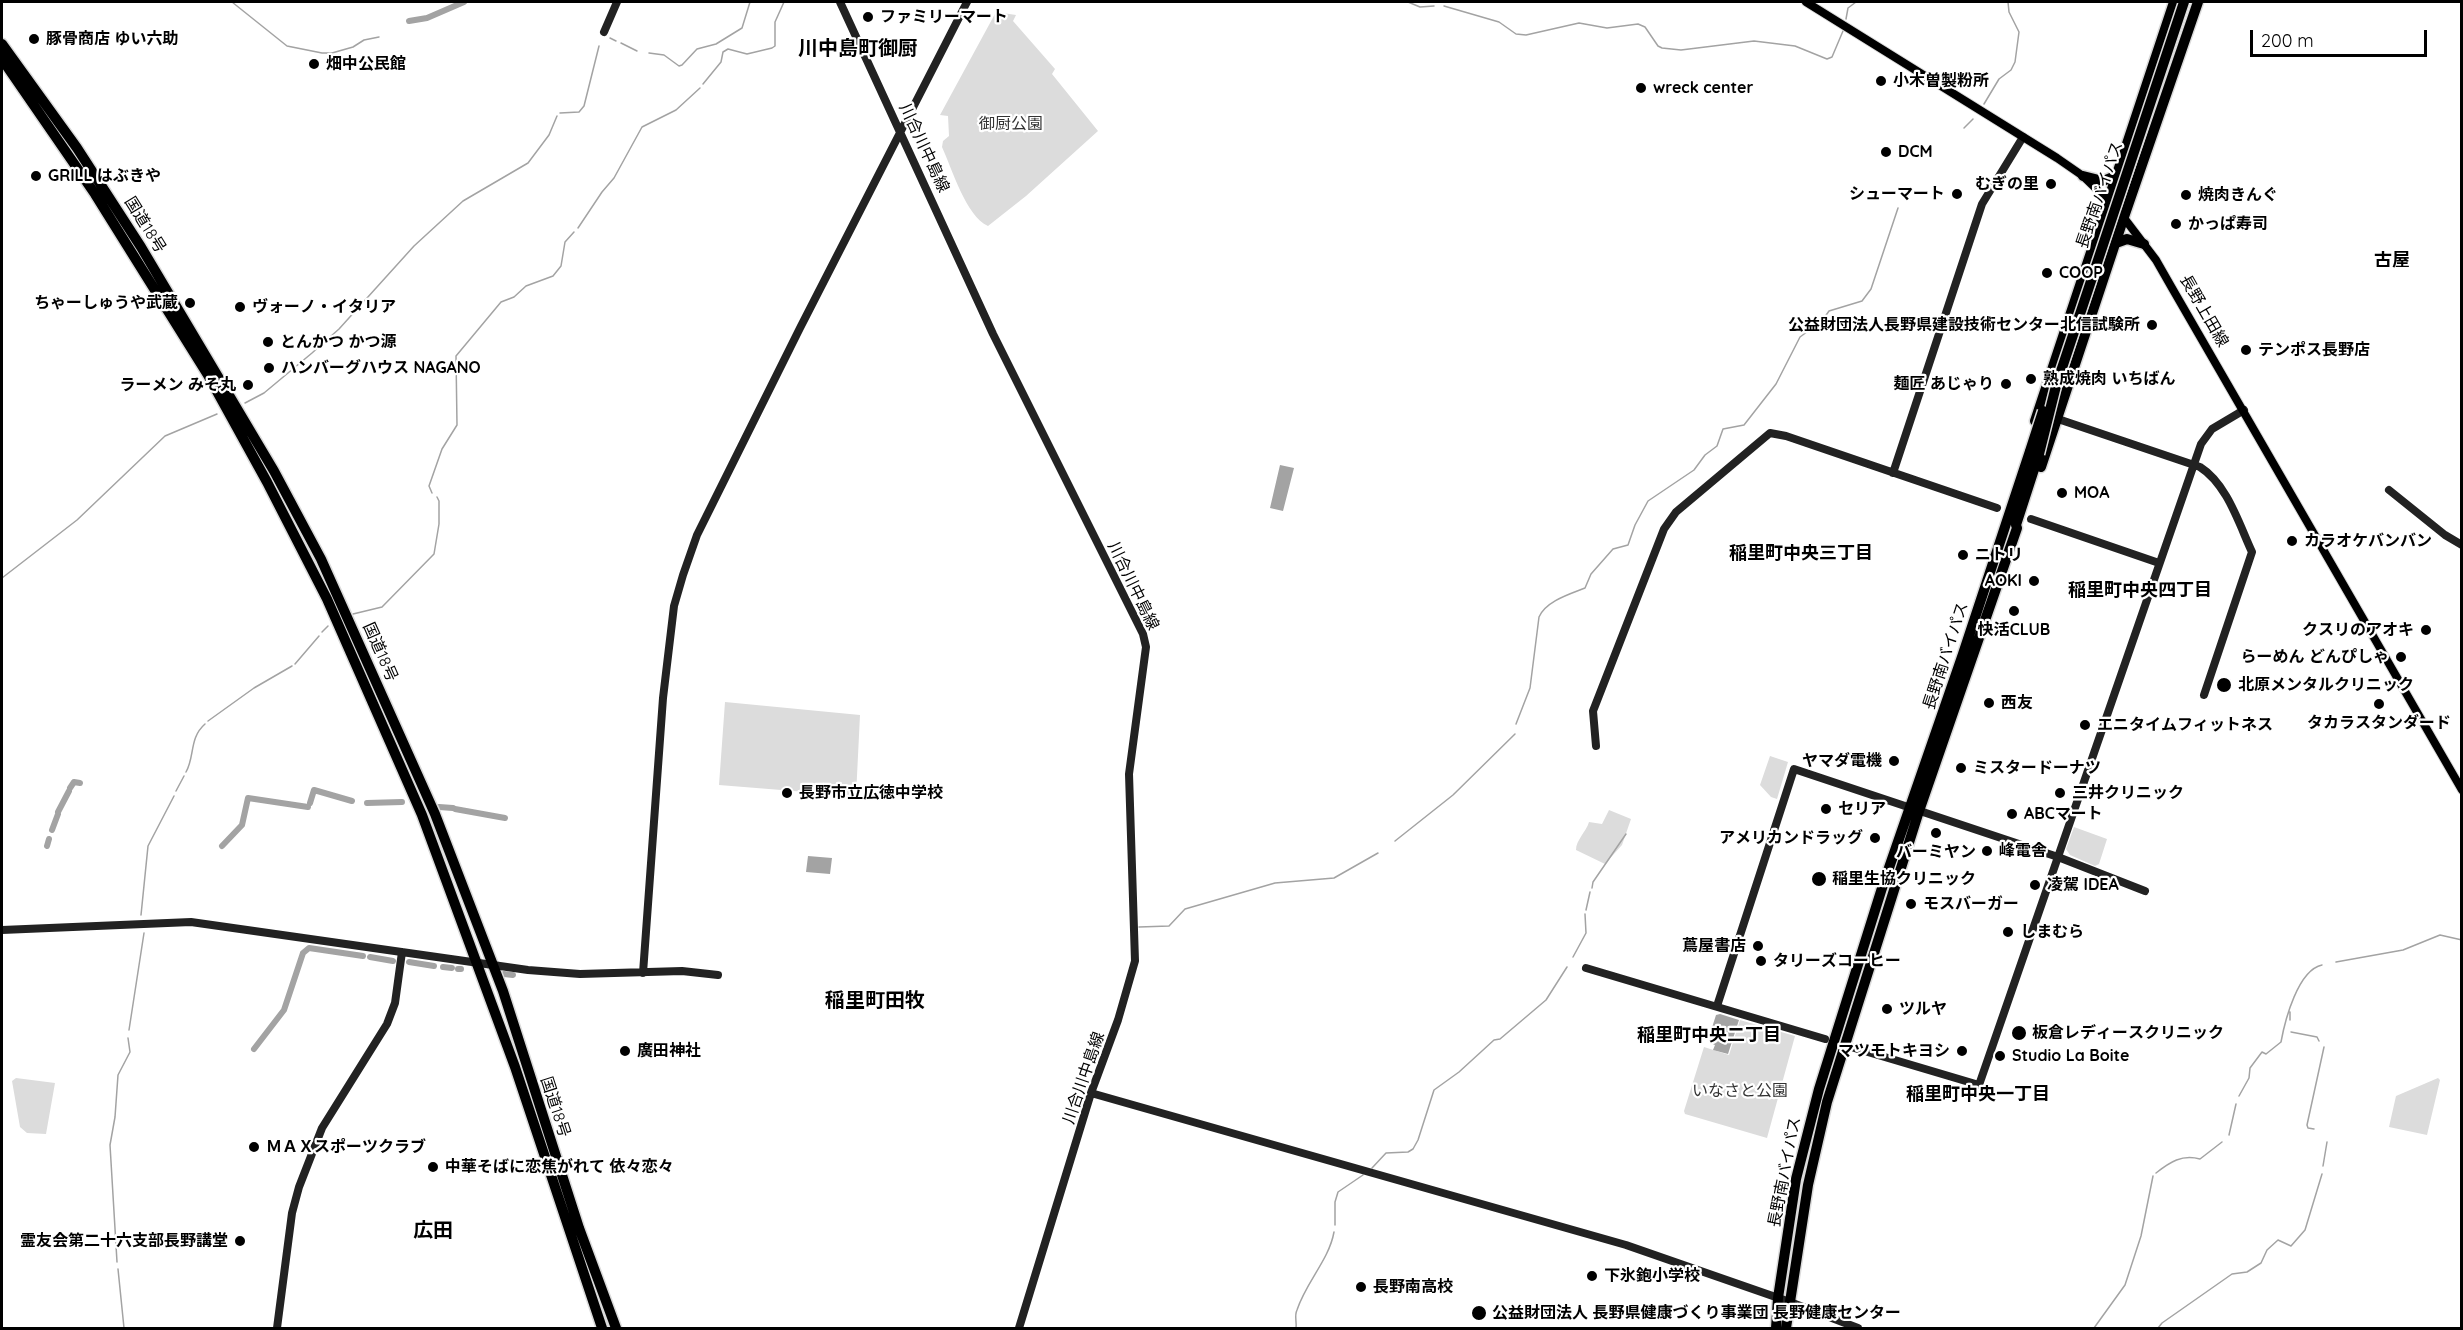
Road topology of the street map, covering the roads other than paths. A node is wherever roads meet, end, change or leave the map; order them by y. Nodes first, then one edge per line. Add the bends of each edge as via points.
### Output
1 (617, 2) edge
2 (840, 2) edge
3 (967, 2) edge
4 (1806, 2) edge
5 (2175, 2) edge
6 (2183, 2) edge
7 (2198, 2) edge
8 (604, 32) dead end
9 (2, 44) edge
10 (2, 59) edge
11 (902, 132) junction
12 (2024, 137) junction
13 (2126, 143) junction
14 (2145, 155) junction
15 (2083, 176) junction
16 (2115, 176) junction
17 (2108, 200) junction
18 (2124, 216) junction
19 (2116, 243) junction
20 (2144, 244) junction
21 (2244, 410) junction
22 (2058, 420) junction
23 (2034, 453) junction
24 (2194, 465) junction
25 (1893, 473) junction
26 (2390, 490) dead end
27 (1997, 508) dead end
28 (2031, 519) dead end
29 (2017, 528) junction
30 (2462, 545) edge
31 (2159, 563) junction
32 (1989, 573) junction
33 (2204, 695) dead end
34 (1596, 746) dead end
35 (2462, 790) edge
36 (1914, 810) junction
37 (2058, 857) junction
38 (2145, 891) dead end
39 (2, 930) edge
40 (402, 952) junction
41 (476, 962) junction
42 (492, 966) junction
43 (1586, 968) dead end
44 (643, 973) junction
45 (718, 975) dead end
46 (1717, 1006) junction
47 (1825, 1039) dead end
48 (1851, 1047) dead end
49 (1091, 1093) junction
50 (1778, 1298) junction
51 (1790, 1302) junction
52 (277, 1329) edge
53 (602, 1329) edge
54 (616, 1329) edge
55 (1019, 1329) edge
56 (1776, 1329) edge
57 (1786, 1329) edge
58 (1858, 1329) edge

1 - 8 street
2 - 11 street, 川合川中島線
3 - 11 street
4 - 12 main road, 長野上田線
5 - 13 highway
6 - 23 highway, 長野南バイパス, bridge
7 - 14 highway
9 - 42 highway, 国道18号 via 132,232 274,471 321,559 435,813
10 - 41 highway, 国道18号 via 129,246 218,392 267,482 327,599 423,814
11 - 44 street via 697,535 683,575 674,606 663,698
11 - 49 street, 川合川中島線 via 993,334 1143,634 1146,647 1129,774 1135,961
12 - 15 main road, 長野上田線
12 - 25 street via 1982,204
13 - 14 highway via 2128,156 2139,159
13 - 16 highway
14 - 18 highway
15 - 16 highway via 2103,182
15 - 17 main road, 長野上田線
16 - 17 highway
17 - 18 main road, 長野上田線
17 - 32 highway via 2007,506
18 - 19 highway
18 - 20 main road, 長野上田線
19 - 20 highway via 2127,239
19 - 22 highway
20 - 21 main road, 長野上田線
21 - 24 street via 2212,429 2201,444
21 - 35 main road, 長野上田線
22 - 24 street
22 - 29 highway
23 - 29 highway, 長野南バイパス
23 - 32 highway, 長野南バイパス
24 - 31 street
24 - 33 street via 2210,474 2219,486 2252,552
25 - 27 street
25 - 34 street via 1770,434 1676,512 1664,529 1593,711
26 - 30 street
28 - 31 street
29 - 36 highway, 長野南バイパス
31 - 37 street
32 - 36 highway, 長野南バイパス
36 - 37 street
36 - 46 street via 1794,769
36 - 50 highway, 長野南バイパス via 1818,1089 1796,1179
36 - 51 highway, 長野南バイパス via 1827,1102 1808,1185
37 - 38 street
37 - 48 street via 1979,1085
39 - 40 street via 191,922
40 - 41 street
40 - 52 street via 395,1003 387,1024 321,1128 298,1187
41 - 42 street
41 - 53 highway, 国道18号
42 - 44 street via 580,974
42 - 54 highway, 国道18号
43 - 46 street
44 - 45 street via 682,970
46 - 47 street
49 - 50 street via 1626,1245
49 - 55 street, 川合川中島線
50 - 51 street
50 - 56 highway, 長野南バイパス
51 - 57 highway, 長野南バイパス
51 - 58 street

